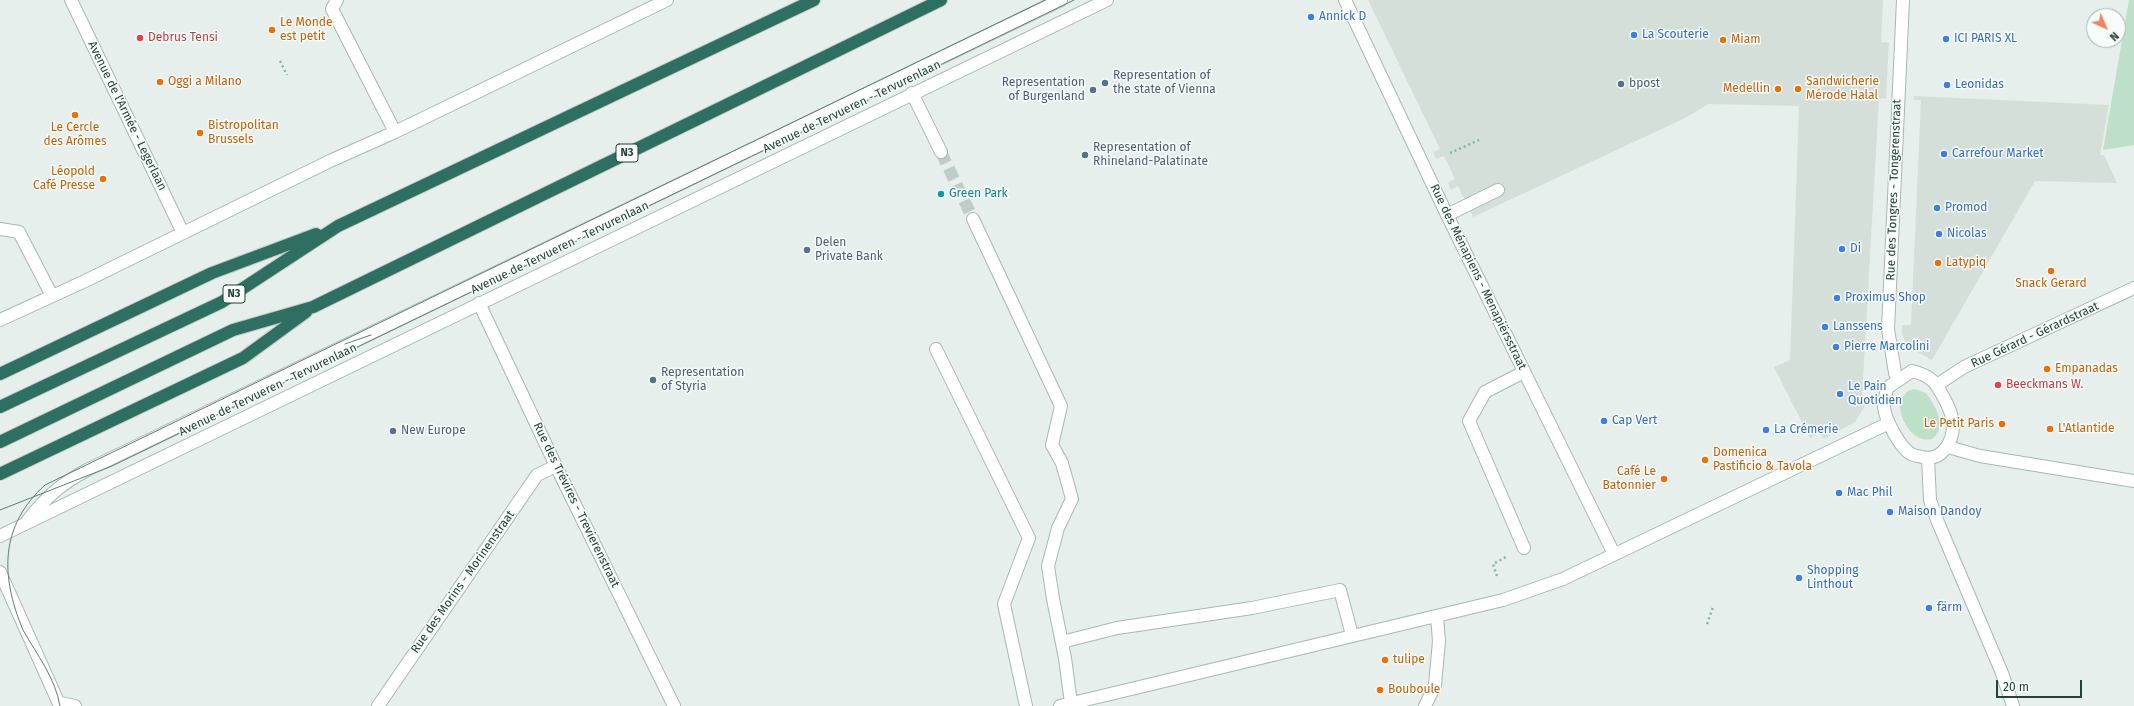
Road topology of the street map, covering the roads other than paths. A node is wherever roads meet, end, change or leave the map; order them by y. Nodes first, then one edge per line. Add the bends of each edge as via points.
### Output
1 (71, 0) edge
2 (667, 0) edge
3 (814, 0) edge
4 (941, 0) edge
5 (1061, 0) edge
6 (1107, 0) edge
7 (1345, 0) edge
8 (1903, 0) edge
9 (334, 5) edge
10 (912, 93) junction
11 (395, 132) junction
12 (941, 152) tunnel mouth
13 (1498, 190) dead end
14 (1447, 215) junction
15 (973, 219) tunnel mouth
16 (338, 226) junction
17 (0, 229) edge
18 (183, 233) junction
19 (2134, 288) edge
20 (52, 296) junction
21 (479, 303) junction
22 (314, 306) junction
23 (0, 320) edge
24 (936, 349) dead end
25 (1524, 372) junction
26 (0, 374) edge
27 (1898, 379) junction
28 (1937, 385) junction
29 (0, 407) edge
30 (1889, 423) junction
31 (0, 442) edge
32 (1948, 447) junction
33 (1928, 458) junction
34 (556, 466) junction
35 (0, 474) edge
36 (2134, 481) edge
37 (26, 523) junction
38 (0, 536) edge
39 (1524, 548) dead end
40 (1614, 554) junction
41 (0, 572) edge
42 (1437, 616) junction
43 (1352, 635) junction
44 (1062, 642) junction
45 (60, 705) edge
46 (1065, 705) edge
47 (75, 706) edge
48 (378, 706) edge
49 (674, 706) edge
50 (1026, 706) edge
51 (1425, 706) edge
52 (2013, 706) edge

1 - 18 street, Avenue de l'Armée - Legerlaan
2 - 11 street
3 - 16 highway, N3
4 - 22 highway, N3
5 - 37 street, Avenue de Tervueren - Tervurenlaan via 63,482 41,503
6 - 10 street, Avenue de Tervueren - Tervurenlaan
7 - 14 street, Rue des Ménapiens - Menapiërsstraat
8 - 27 street, Rue des Tongres - Tongerenstraat via 1888,329
9 - 11 street
10 - 12 street
10 - 21 street, Avenue de Tervueren - Tervurenlaan
11 - 18 street
13 - 14 street
14 - 25 street, Rue des Ménapiens - Menapiërsstraat
15 - 44 street via 1061,406 1052,445 1062,463 1072,499 1058,528 1048,566
16 - 26 highway via 212,273
16 - 29 highway, N3 via 222,302
17 - 20 street via 20,232
18 - 20 street
19 - 28 street, Rue Gérard - Gérardstraat via 1964,367
20 - 23 street
21 - 34 street, Rue des Trévires - Trevierenstraat
21 - 37 street, Avenue de Tervueren - Tervurenlaan
22 - 31 highway, N3 via 233,330
22 - 35 highway via 244,358
24 - 50 street via 1029,538 1004,604
25 - 39 street via 1485,392 1469,421
25 - 40 street, Rue des Ménapiens - Menapiërsstraat
27 - 28 street via 1912,371 1926,374
27 - 30 street via 1887,388 1884,407
28 - 32 street via 1949,408 1953,423
30 - 33 street via 1898,440 1910,454
30 - 40 street
32 - 33 street via 1939,456
32 - 36 street via 1980,456
33 - 52 street via 1930,500 2002,673
34 - 48 street, Rue des Morins - Morinenstraat via 537,475
34 - 49 street, Rue des Trévires - Trevierenstraat
37 - 38 street, Avenue de Tervueren - Tervurenlaan
40 - 42 street via 1556,582 1503,600
41 - 45 street
42 - 43 street
42 - 51 street via 1439,641 1435,685
43 - 44 street via 1340,590 1252,608 1117,628
43 - 46 street
44 - 46 street
45 - 47 street

